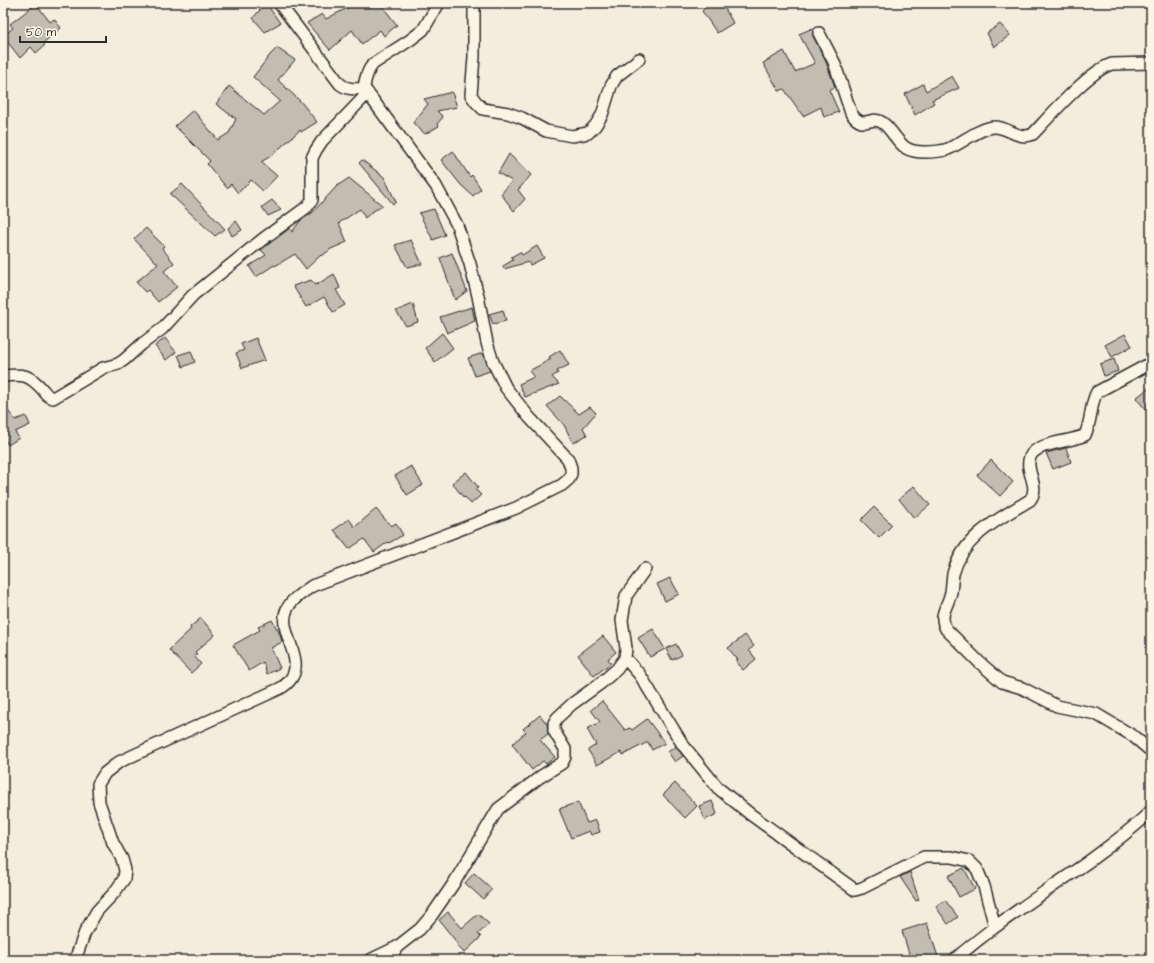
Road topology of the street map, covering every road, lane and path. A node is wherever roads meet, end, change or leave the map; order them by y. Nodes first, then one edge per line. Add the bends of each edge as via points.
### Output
1 (279, 3) edge
2 (439, 3) edge
3 (474, 3) edge
4 (819, 33) dead end
5 (639, 58) dead end
6 (1151, 63) edge
7 (366, 91) junction
8 (1151, 363) edge
9 (3, 376) edge
10 (645, 569) dead end
11 (625, 658) junction
12 (1151, 751) edge
13 (1151, 811) edge
14 (995, 927) junction
15 (397, 947) junction
16 (79, 958) edge
17 (370, 960) edge
18 (395, 960) edge
19 (954, 960) edge

1 - 7 street via 340,84 345,88
2 - 7 street via 423,30 368,70 365,80
3 - 5 street via 472,95 483,109 508,113 546,131 572,136 588,133 602,115 611,86 617,76
4 - 6 street via 834,62 851,114 860,122 875,120 883,123 906,148 916,152 948,149 966,138 995,127 1028,137 1091,76 1107,65
7 - 9 street via 316,150 312,158 312,200 307,207 193,295 162,329 124,360 103,368 53,398 26,376
7 - 16 street via 439,192 457,225 470,264 493,362 506,388 524,412 568,459 571,474 562,485 516,508 312,586 297,597 286,610 284,622 294,654 291,679 281,688 119,762 105,773 98,784 99,802 113,843 126,870 124,879 97,911 85,932
8 - 12 street via 1097,392 1085,434 1040,448 1030,456 1033,496 988,526 963,550 953,574 951,593 942,616 946,629 1002,682 1022,688 1057,706 1096,714 1133,736
10 - 11 street via 626,596 622,620
11 - 14 street via 643,679 683,745 718,788 839,879 855,890 924,857 952,857 969,861 977,869 984,886
11 - 15 street via 617,669 557,718 554,731 565,749 562,763 498,809 432,915 420,929
13 - 14 street via 1117,840
14 - 19 street
15 - 17 street
15 - 18 street via 394,952

